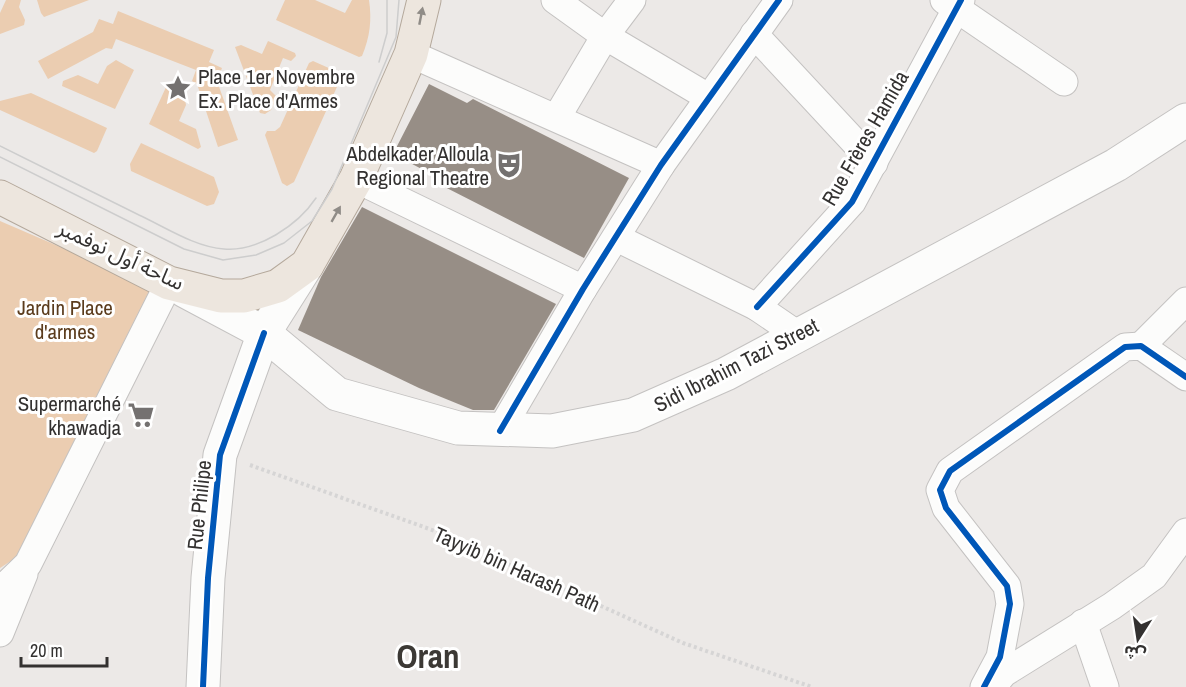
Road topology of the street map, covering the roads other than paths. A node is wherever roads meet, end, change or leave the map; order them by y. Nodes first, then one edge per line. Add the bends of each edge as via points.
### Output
1 (424, 0) edge
2 (555, 0) edge
3 (632, 0) edge
4 (779, 0) edge
5 (953, 3) edge
6 (754, 34) junction
7 (605, 36) junction
8 (411, 54) junction
9 (1064, 82) dead end
10 (708, 97) junction
11 (556, 117) junction
12 (1186, 120) edge
13 (874, 163) junction
14 (661, 165) junction
15 (356, 179) junction
16 (0, 197) edge
17 (617, 238) junction
18 (307, 265) junction
19 (170, 283) junction
20 (583, 289) junction
21 (1186, 301) edge
22 (757, 307) junction
23 (264, 333) junction
24 (798, 336) junction
25 (1141, 346) junction
26 (1186, 376) edge
27 (500, 431) junction
28 (1186, 532) edge
29 (28, 564) junction
30 (0, 591) edge
31 (1083, 623) junction
32 (0, 633) edge
33 (203, 687) edge
34 (984, 687) edge
35 (992, 687) edge
36 (1105, 687) edge

8 -> 1 main road, ساحة أول نوفمبر
2 - 7 street
3 - 7 street
4 - 6 street
5 - 9 street
5 - 13 street, Rue Frères Hamida
6 - 10 street
6 - 13 street
7 - 10 street
7 - 11 street
8 - 11 street
8 - 15 main road, ساحة أول نوفمبر
10 - 14 street
11 - 14 street
12 - 24 main road, Sidi Ibrahim Tazi Street via 1116,165
13 - 22 street, Rue Frères Hamida via 852,202
14 - 17 street
18 -> 15 main road, ساحة أول نوفمبر
15 - 20 street
16 - 19 main road, ساحة أول نوفمبر
17 - 20 street
17 - 22 street
18 - 19 main road, ساحة أول نوفمبر via 278,286 244,296 221,296
18 - 23 main road, Rue Philipe
19 - 23 main road, Sidi Ibrahim Tazi Street
19 - 29 street
20 - 27 street
21 - 25 street
22 - 24 street
23 - 27 main road, Sidi Ibrahim Tazi Street via 337,394 458,428
23 - 33 main road, Rue Philipe via 220,454
24 - 27 main road, Sidi Ibrahim Tazi Street via 726,374 633,415 552,431
25 - 26 street
25 - 34 street via 1125,347 959,464 950,471 940,490 946,508 1007,586 1010,604 1000,657
28 - 31 street via 1154,576
29 - 30 street
29 - 32 street
31 - 35 street via 1004,673
31 - 36 street

